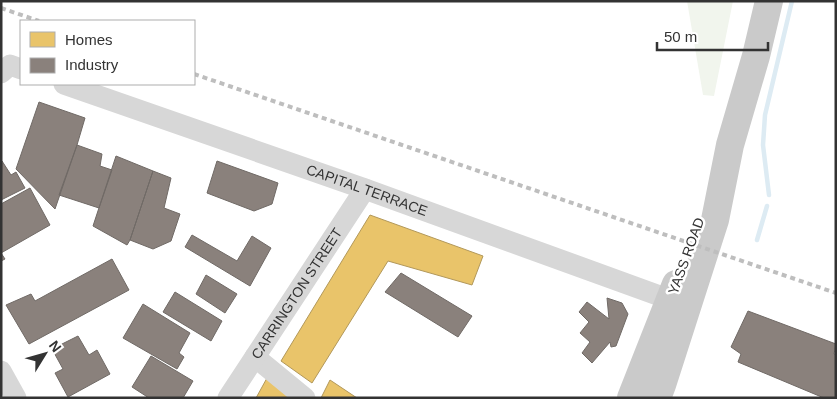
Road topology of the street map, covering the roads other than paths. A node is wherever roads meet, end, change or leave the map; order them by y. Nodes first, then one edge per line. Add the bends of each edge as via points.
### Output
1 (769, 1) edge
2 (67, 85) edge
3 (365, 189) junction
4 (676, 312) junction
5 (255, 357) junction
6 (1, 371) edge
7 (16, 398) edge
8 (228, 398) edge
9 (304, 398) edge
10 (631, 398) edge
11 (656, 398) edge

1 - 4 main road, YASS ROAD via 740,114 727,144
2 - 3 street, CAPITAL TERRACE
3 - 4 street, CAPITAL TERRACE via 660,296
3 - 5 street, CARRINGTON STREET
4 - 10 main road, YASS ROAD
4 - 11 main road, YASS ROAD via 662,385
5 - 8 street, CARRINGTON STREET
5 - 9 street
6 - 7 street

